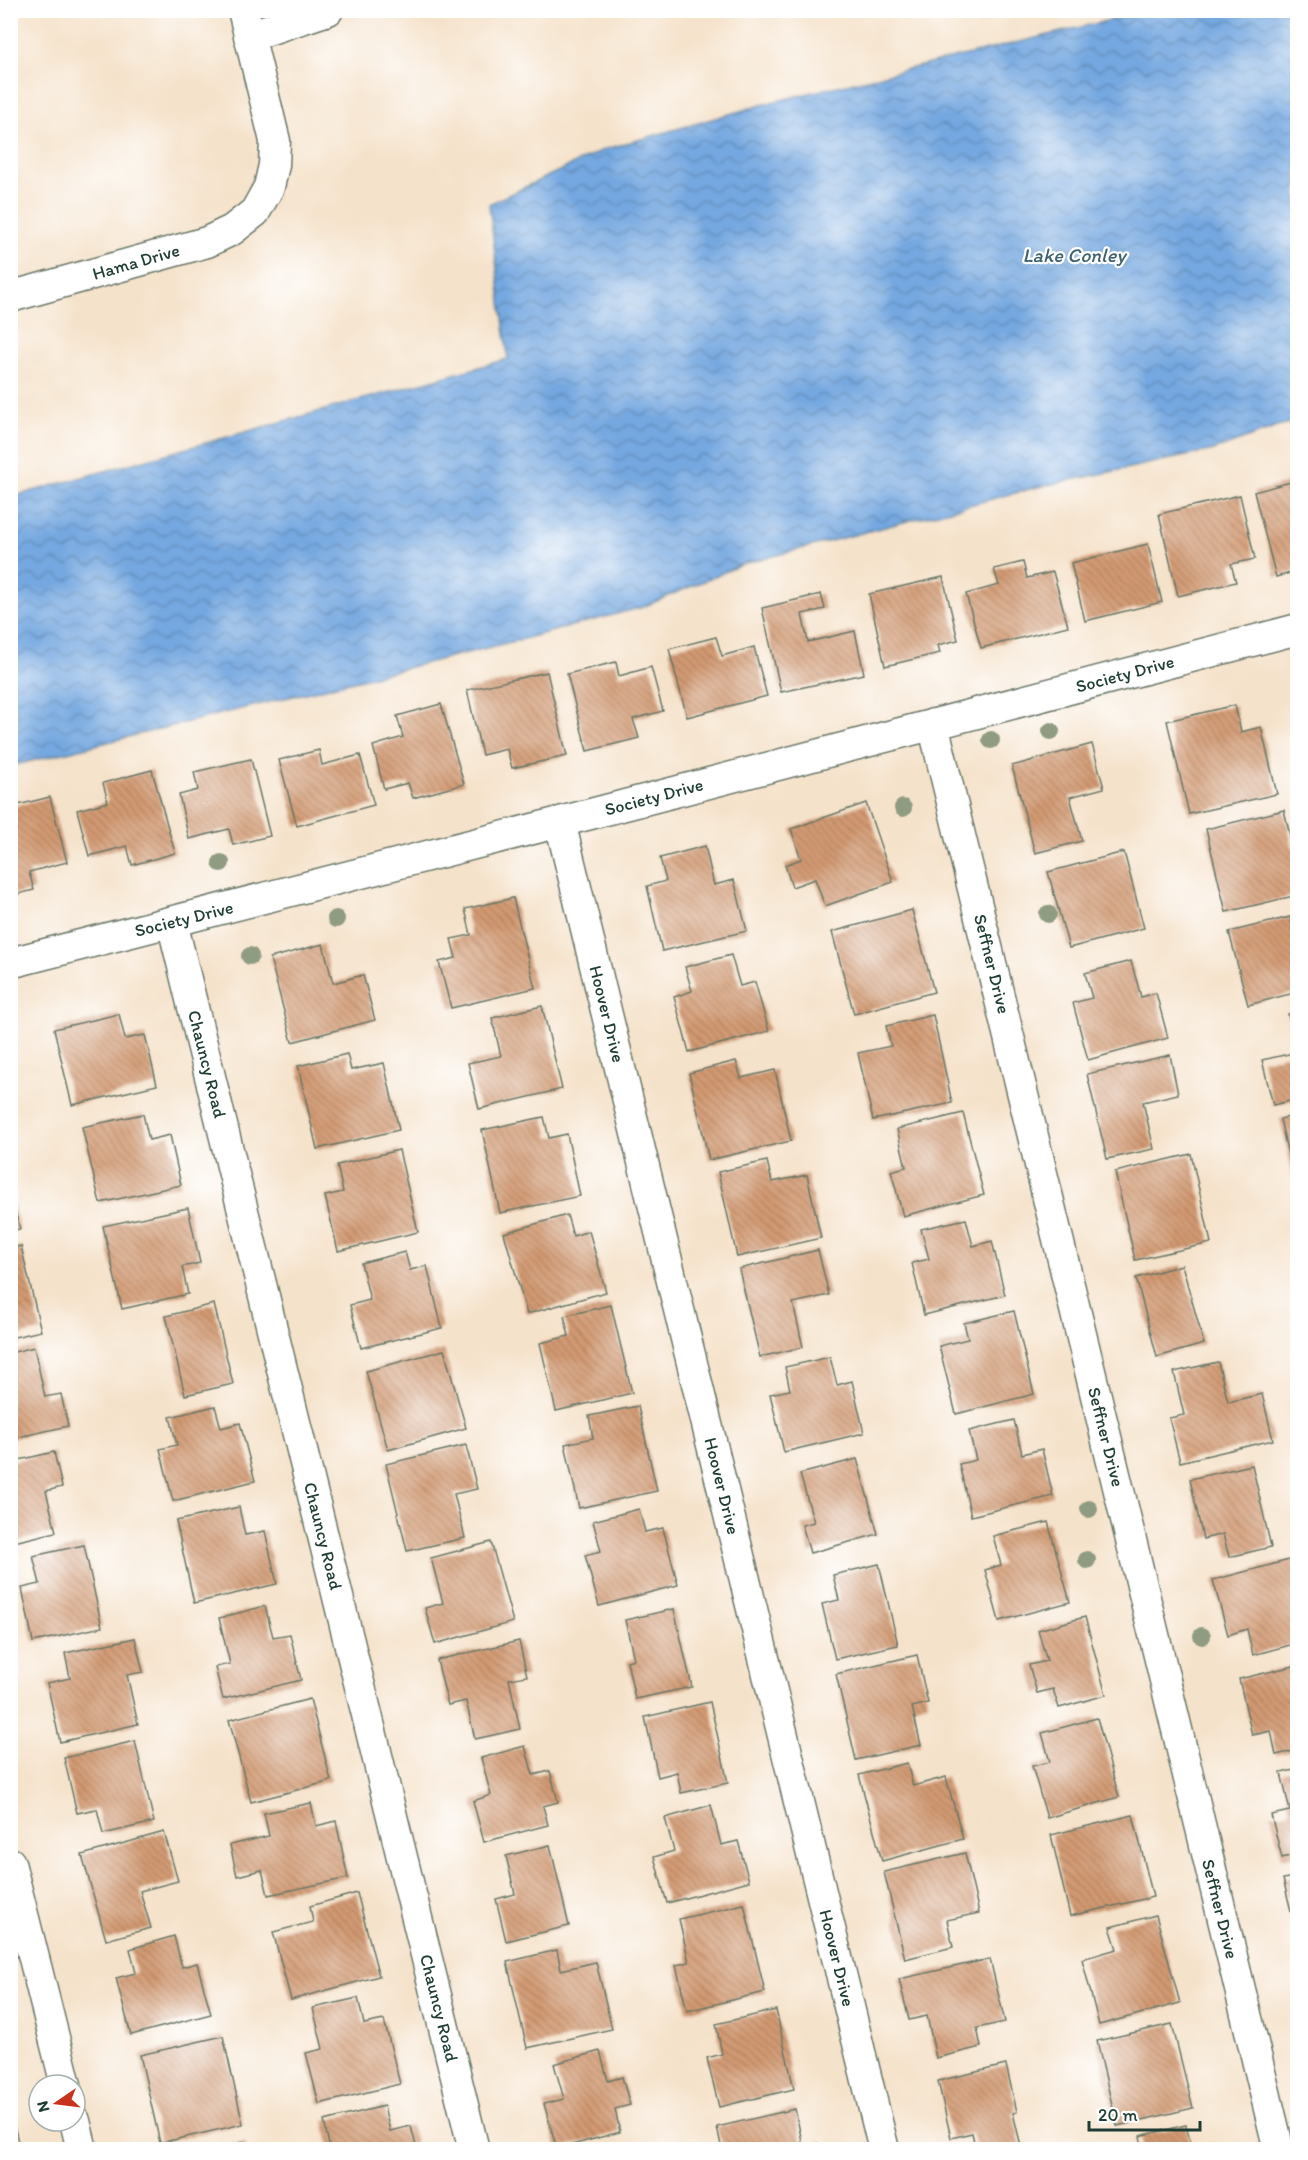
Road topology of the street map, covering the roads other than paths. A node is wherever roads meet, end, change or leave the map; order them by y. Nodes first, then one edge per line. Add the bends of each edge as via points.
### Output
1 (328, 10) edge
2 (246, 23) edge
3 (10, 297) edge
4 (1298, 630) edge
5 (933, 724) junction
6 (560, 822) junction
7 (172, 922) junction
8 (10, 963) edge
9 (10, 1863) edge
10 (63, 2073) edge
11 (78, 2133) edge
12 (82, 2150) edge
13 (474, 2150) edge
14 (884, 2150) edge
15 (1279, 2150) edge

1 - 2 street
2 - 3 street, Hama Drive via 275,141 269,187 255,212 232,230 207,242
4 - 5 street, Society Drive
5 - 6 street, Society Drive
5 - 15 street, Seffner Drive
6 - 7 street, Society Drive
6 - 14 street, Hoover Drive
7 - 8 street, Society Drive
7 - 13 street, Chauncy Road
9 - 10 street
11 - 12 street

